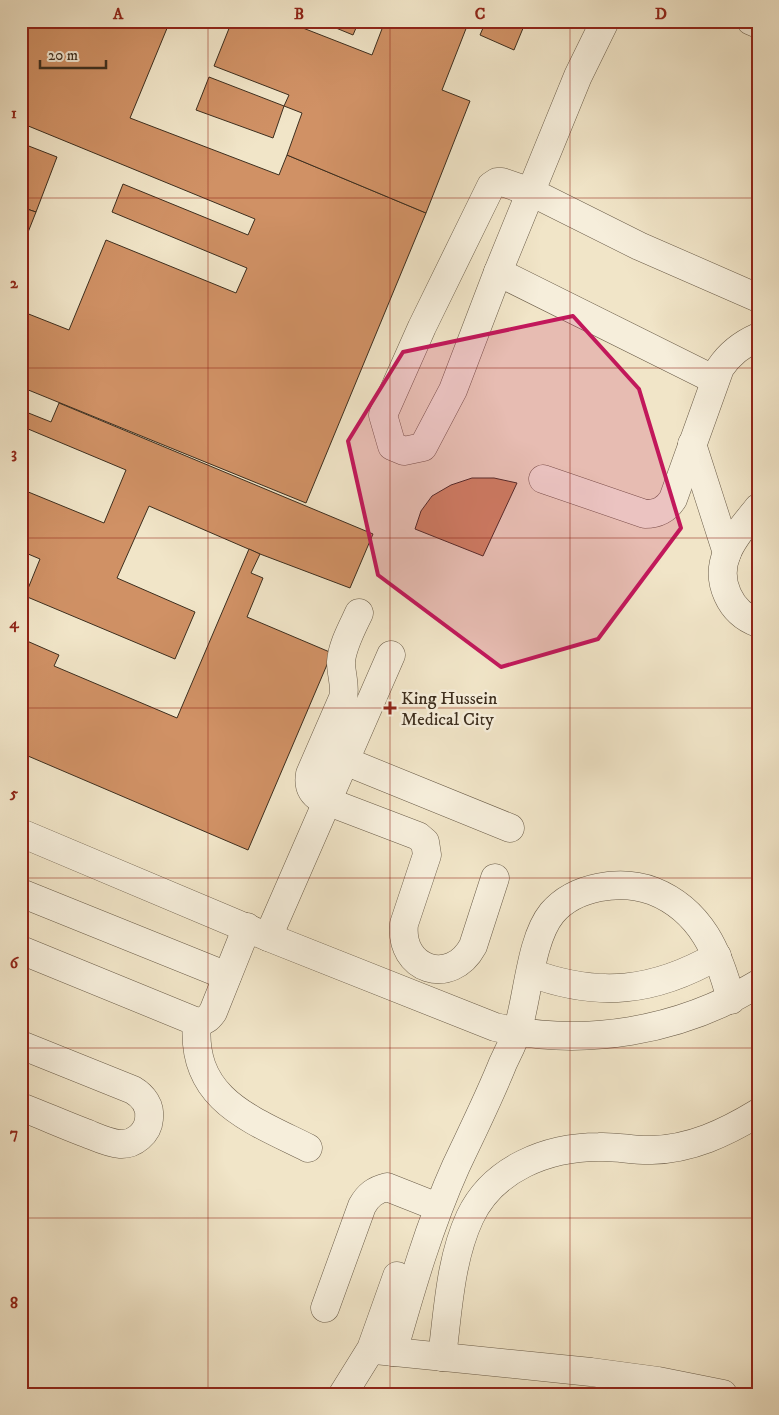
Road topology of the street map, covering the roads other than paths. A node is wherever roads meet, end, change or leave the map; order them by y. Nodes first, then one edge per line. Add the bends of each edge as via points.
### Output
1 (605, 21) edge
2 (751, 21) edge
3 (758, 24) edge
4 (531, 192) junction
5 (498, 272) junction
6 (758, 298) edge
7 (758, 337) edge
8 (714, 380) junction
9 (692, 444) junction
10 (544, 479) dead end
11 (758, 508) edge
12 (727, 552) junction
13 (359, 613) dead end
14 (758, 623) edge
15 (391, 655) dead end
16 (345, 761) junction
17 (326, 801) junction
18 (510, 828) dead end
19 (21, 833) edge
20 (495, 878) dead end
21 (21, 893) edge
22 (257, 932) junction
23 (21, 950) edge
24 (718, 956) junction
25 (531, 973) junction
26 (227, 976) junction
27 (758, 984) edge
28 (731, 1000) junction
29 (197, 1022) junction
30 (506, 1029) junction
31 (21, 1045) edge
32 (21, 1107) edge
33 (758, 1113) edge
34 (308, 1148) dead end
35 (425, 1202) junction
36 (325, 1308) dead end
37 (382, 1351) junction
38 (442, 1357) junction
39 (343, 1394) edge
40 (723, 1394) edge

1 - 4 street via 578,76
2 - 3 street
4 - 5 street
4 - 5 street via 502,182 491,186 383,415 392,446 404,452 423,447 453,390
4 - 6 street via 639,246
5 - 8 street
7 - 8 street via 746,342 727,358
8 - 9 street
9 - 10 street via 673,499 665,509 652,514
9 - 12 street
11 - 12 street
12 - 14 street via 722,577 729,598 742,615
13 - 17 street via 342,652 344,698 309,780 316,796
15 - 16 street
16 - 17 street
16 - 18 street
17 - 20 street via 414,834 425,842 427,855 403,933 407,951 420,964 437,970 446,969 469,954
17 - 22 street
19 - 22 street
21 - 26 street
22 - 26 street
22 - 30 street
23 - 29 street
24 - 25 street via 665,980 616,989 572,986
24 - 25 street via 690,914 677,904 647,889 614,886 582,892 553,912 543,927
24 - 28 street
25 - 30 street
26 - 29 street via 213,1012 209,1018
27 - 28 street
28 - 30 street via 676,1022 620,1033 565,1036
29 - 34 street via 200,1062 217,1092 246,1117
30 - 35 street
30 - 37 street via 409,1294
31 - 32 street via 133,1090 146,1102 149,1118 147,1127 136,1140 119,1144
33 - 38 street via 734,1128 691,1144 651,1150 601,1146 568,1149 536,1158 505,1175 480,1200 464,1231 454,1270
35 - 36 street via 387,1187 366,1199
35 - 37 street via 407,1245
37 - 38 street
37 - 39 street
38 - 40 street via 617,1375

